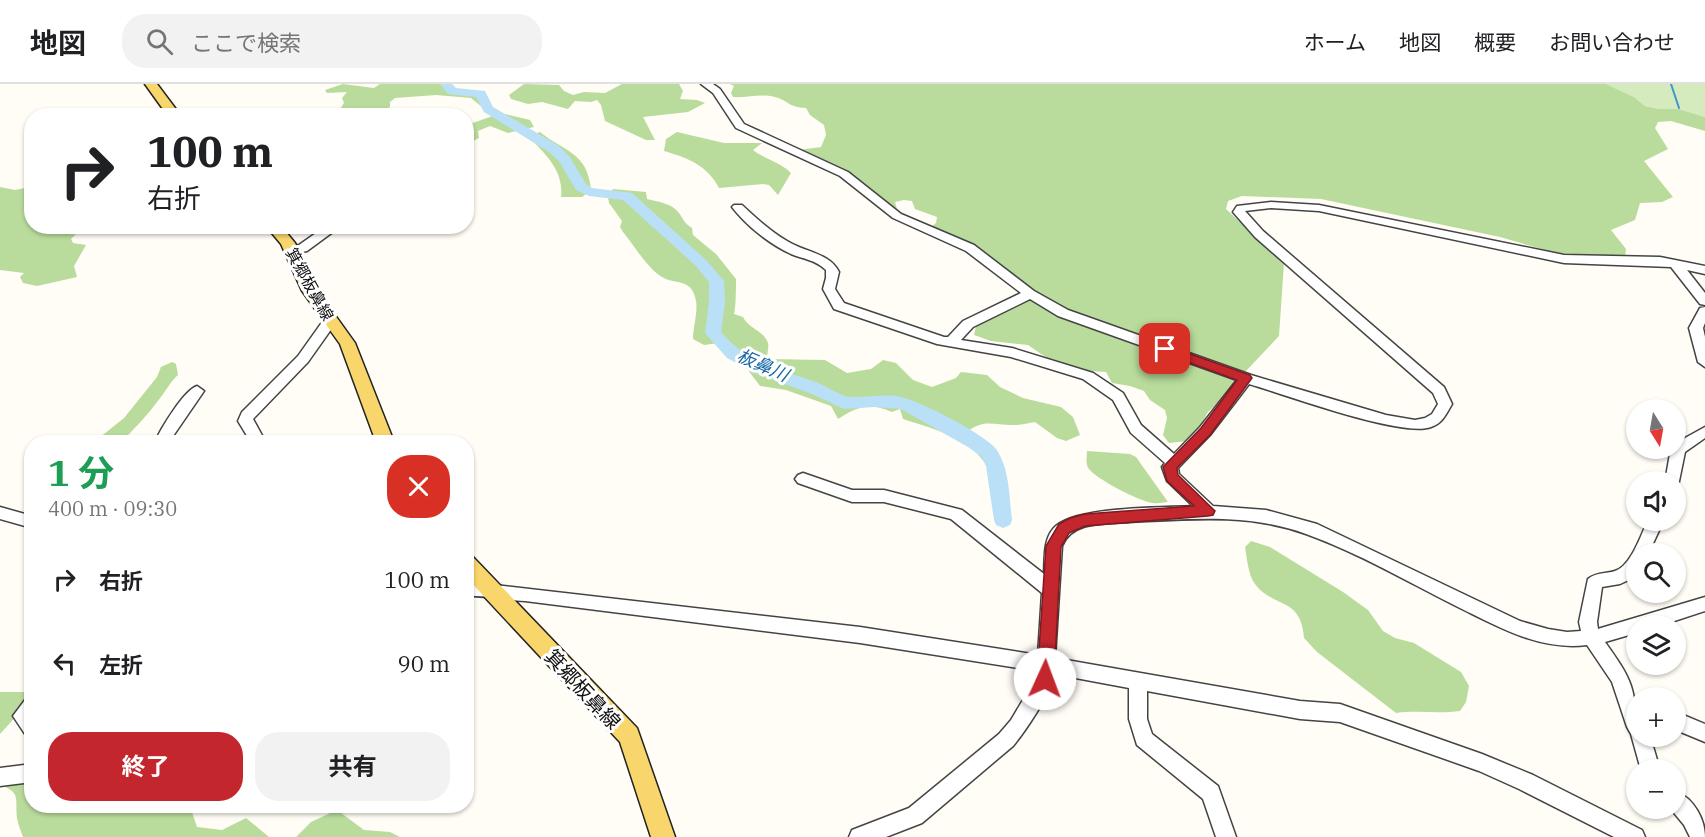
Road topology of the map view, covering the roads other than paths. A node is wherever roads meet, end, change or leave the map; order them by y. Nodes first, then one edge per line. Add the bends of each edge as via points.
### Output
1 (151, 84) edge
2 (706, 84) edge
3 (170, 108) edge
4 (738, 207) dead end
5 (279, 234) edge
6 (323, 234) edge
7 (292, 250) junction
8 (1675, 264) junction
9 (1705, 270) edge
10 (1030, 294) junction
11 (1705, 302) edge
12 (1705, 311) edge
13 (330, 321) junction
14 (951, 342) junction
15 (1705, 362) edge
16 (1246, 378) junction
17 (197, 391) dead end
18 (1705, 432) edge
19 (166, 435) edge
20 (255, 435) edge
21 (382, 435) edge
22 (1173, 462) junction
23 (1674, 471) edge
24 (803, 479) dead end
25 (1208, 511) junction
26 (0, 513) edge
27 (24, 520) edge
28 (474, 576) edge
29 (1626, 576) edge
30 (1050, 589) junction
31 (482, 590) edge
32 (1705, 604) edge
33 (1591, 637) junction
34 (1045, 664) junction
35 (1138, 682) junction
36 (1626, 693) edge
37 (1686, 725) edge
38 (1705, 733) edge
39 (24, 774) edge
40 (0, 777) edge
41 (1686, 812) edge
42 (663, 837) edge
43 (859, 837) edge
44 (1226, 837) edge
45 (1635, 837) edge
46 (1701, 837) edge

1 - 3 main road
2 - 10 street via 717,91 740,126 844,174 897,216 970,248
4 - 14 street via 789,248 831,268 829,290 838,306
5 - 7 main road, 箕郷板鼻線
6 - 7 street via 303,248
7 - 13 main road, 箕郷板鼻線 via 310,291
8 - 9 street
8 - 11 street
8 - 16 street via 1564,259 1340,211 1295,206 1241,207 1239,212 1247,223 1431,382 1445,404 1437,418 1428,423 1401,424
10 - 14 street via 968,324
10 - 16 street via 1064,313
12 - 15 street via 1696,327
13 - 20 street via 303,359 247,416
13 - 21 main road, 箕郷板鼻線 via 347,343
14 - 22 street via 1012,353 1093,378 1118,397 1136,429
16 - 22 street via 1205,431
17 - 19 street
18 - 23 street via 1681,444 1676,451
22 - 25 street via 1172,477
24 - 30 street via 852,496 884,496 956,514
25 - 30 street via 1085,520 1069,525 1059,533 1054,546
25 - 33 street via 1271,516 1305,526 1516,627 1567,640
26 - 27 street
28 - 31 main road, 箕郷板鼻線
29 - 33 street via 1594,584 1588,622
30 - 34 street
31 - 34 street via 848,634
31 - 42 main road, 箕郷板鼻線 via 628,736
32 - 33 street
33 - 36 street via 1616,671
34 - 35 street
34 - 43 street via 1045,679 1006,740 915,816
35 - 44 street via 1138,719 1144,740 1211,793
35 - 45 street via 1300,710 1340,713 1482,763
37 - 38 street
39 - 40 street
41 - 46 street

